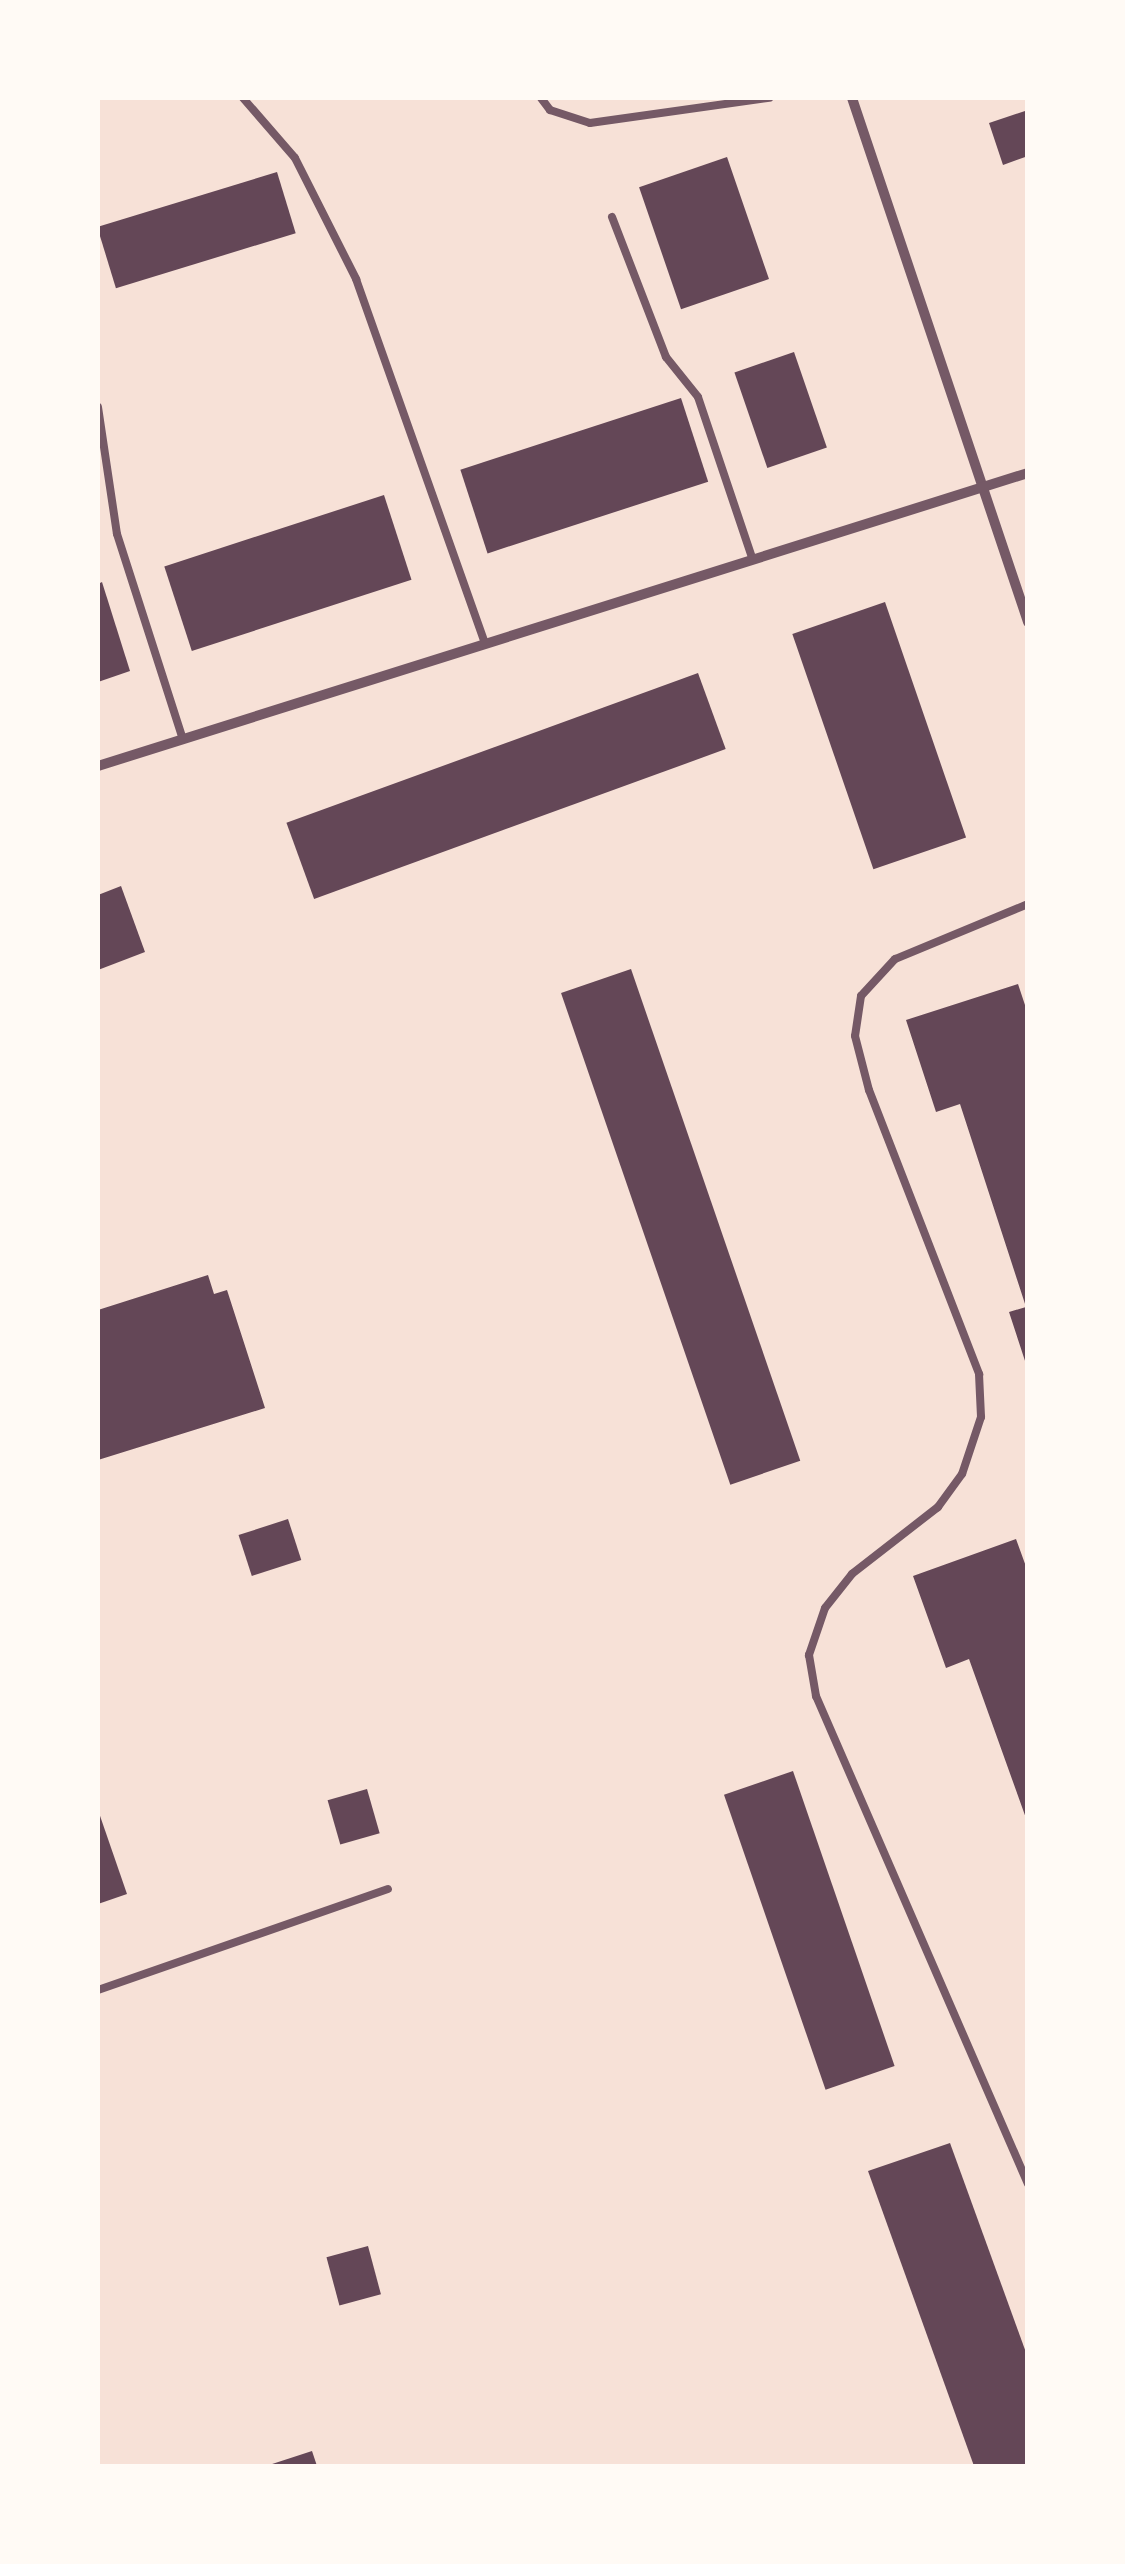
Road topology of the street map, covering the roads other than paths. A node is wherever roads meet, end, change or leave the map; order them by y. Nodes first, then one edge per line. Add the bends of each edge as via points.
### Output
1 (243, 98) edge
2 (541, 98) edge
3 (769, 98) edge
4 (852, 98) edge
5 (612, 217) dead end
6 (98, 407) edge
7 (1028, 473) edge
8 (982, 489) junction
9 (753, 560) junction
10 (1028, 622) edge
11 (485, 644) junction
12 (184, 739) junction
13 (98, 766) edge
14 (1028, 904) edge
15 (388, 1889) dead end
16 (98, 1990) edge
17 (1028, 2184) edge

1 - 11 lane via 295,158 356,278
2 - 3 lane via 550,110 590,123
4 - 8 street
5 - 9 lane via 666,357 698,397
6 - 12 lane via 117,534
7 - 8 street
8 - 9 street
8 - 10 street
9 - 11 street
11 - 12 street
12 - 13 street
14 - 17 lane via 895,959 860,996 855,1036 869,1090 979,1374 981,1417 962,1474 938,1506 852,1574 825,1608 809,1655 816,1696
15 - 16 lane

